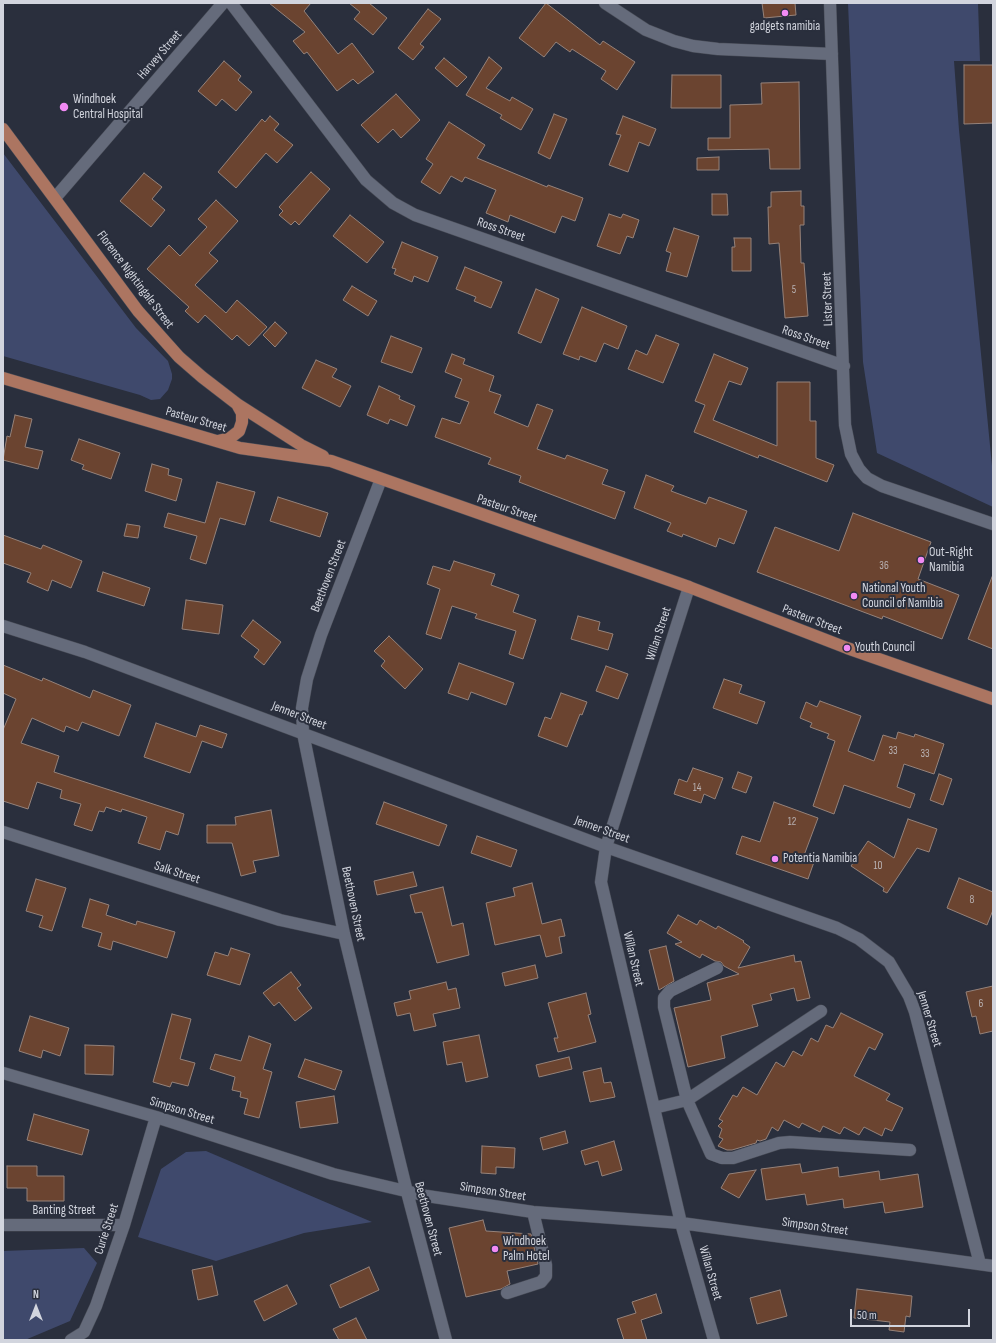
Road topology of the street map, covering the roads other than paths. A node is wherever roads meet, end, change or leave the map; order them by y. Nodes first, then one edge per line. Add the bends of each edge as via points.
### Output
1 (223, 3) edge
2 (231, 3) edge
3 (605, 3) edge
4 (830, 3) edge
5 (832, 54) junction
6 (3, 129) edge
7 (55, 198) junction
8 (844, 366) junction
9 (3, 378) edge
10 (238, 404) junction
11 (216, 441) junction
12 (331, 461) junction
13 (381, 479) junction
14 (993, 524) edge
15 (689, 587) junction
16 (3, 626) edge
17 (993, 698) edge
18 (303, 733) junction
19 (3, 832) edge
20 (606, 847) junction
21 (344, 934) junction
22 (717, 968) dead end
23 (821, 1011) dead end
24 (3, 1073) edge
25 (687, 1100) junction
26 (654, 1108) junction
27 (156, 1117) junction
28 (910, 1150) dead end
29 (406, 1192) junction
30 (533, 1212) junction
31 (681, 1223) junction
32 (3, 1225) edge
33 (124, 1225) junction
34 (980, 1264) junction
35 (993, 1266) edge
36 (507, 1293) dead end
37 (71, 1340) edge
38 (446, 1340) edge
39 (714, 1340) edge

1 - 7 street, Harvey Street
2 - 8 street, Ross Street via 366,180 393,203 415,215
3 - 5 street via 646,30 693,46
4 - 5 street, Lister Street
5 - 8 street, Lister Street
6 - 7 main road, Florence Nightingale Street
7 - 10 main road, Florence Nightingale Street via 157,335 202,378
8 - 14 street, Lister Street via 846,440 859,469 882,486
9 - 11 main road, Pasteur Street
10 - 11 main road via 242,413 239,431 230,438
10 - 12 main road, Florence Nightingale Street via 301,445
11 - 12 main road, Pasteur Street via 272,453
12 - 13 main road, Pasteur Street
13 - 15 main road, Pasteur Street
13 - 18 street, Beethoven Street via 321,635 307,679 302,708
15 - 17 main road, Pasteur Street via 848,648
15 - 20 street, Willan Street
16 - 18 street, Jenner Street via 86,652
18 - 20 street, Jenner Street
18 - 21 street, Beethoven Street
19 - 21 street, Salk Street via 280,920
20 - 26 street, Willan Street via 601,882
20 - 34 street, Jenner Street via 837,928 859,939 889,962 909,996 915,1012
21 - 29 street, Beethoven Street
22 - 25 street via 670,991 664,998
23 - 25 street
24 - 27 street, Simpson Street
25 - 26 street
25 - 28 street via 711,1154 722,1158 733,1158 779,1143 790,1142
26 - 31 street, Willan Street
27 - 29 street, Simpson Street via 333,1174
27 - 33 street, Curie Street
29 - 30 street, Simpson Street
29 - 38 street, Beethoven Street
30 - 31 street, Simpson Street
30 - 36 street via 546,1265 546,1276 541,1282
31 - 34 street, Simpson Street
31 - 39 street, Willan Street
32 - 33 street, Banting Street
33 - 37 street, Curie Street via 96,1306 84,1332
34 - 35 street, Simpson Street

